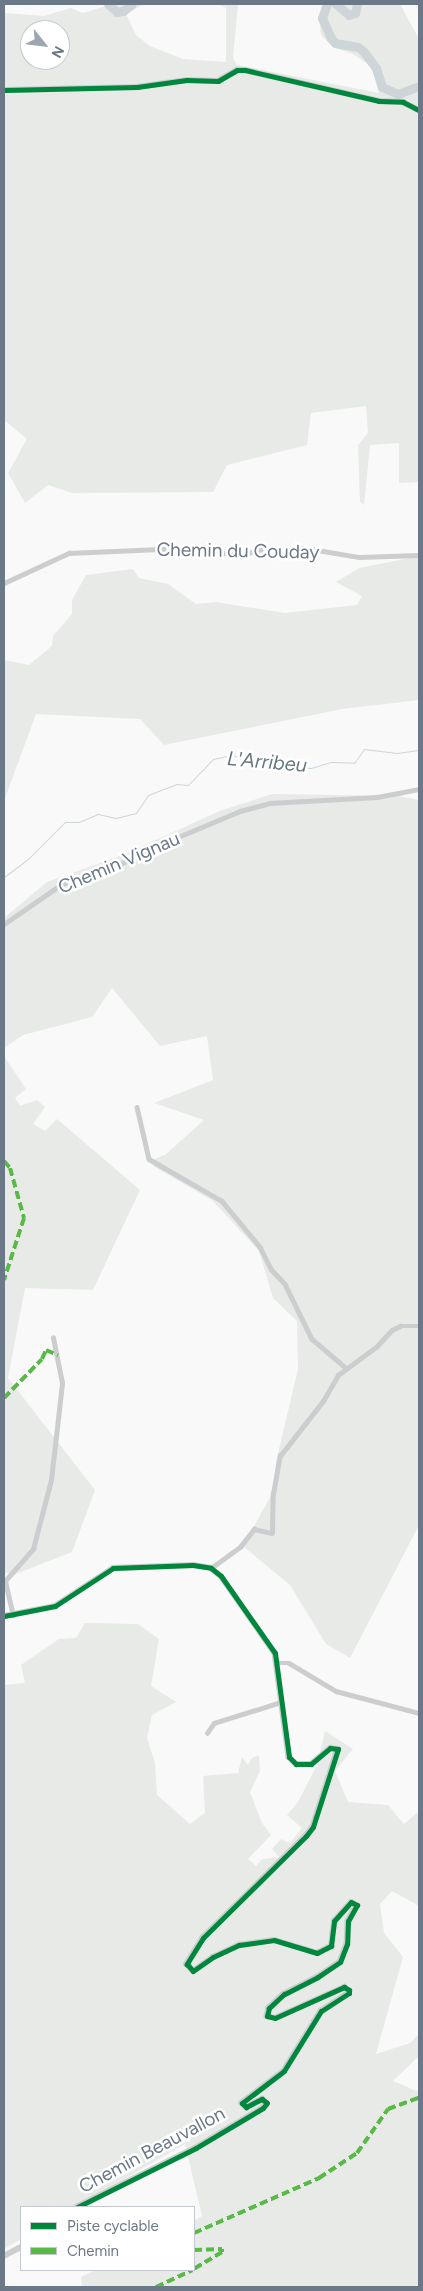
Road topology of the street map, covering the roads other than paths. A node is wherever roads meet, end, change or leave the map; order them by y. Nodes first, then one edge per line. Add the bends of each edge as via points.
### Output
1 (4, 90) edge
2 (419, 110) edge
3 (419, 555) edge
4 (4, 583) edge
5 (419, 789) edge
6 (4, 924) edge
7 (137, 1107) dead end
8 (419, 1326) edge
9 (53, 1338) dead end
10 (345, 1366) junction
11 (211, 1568) junction
12 (4, 1616) edge
13 (13, 1616) junction
14 (278, 1663) junction
15 (281, 1702) junction
16 (419, 1713) edge
17 (207, 1733) dead end
18 (79, 2206) edge
19 (20, 2248) edge
20 (4, 2256) edge

1 - 2 street via 137,87 187,80 218,81 237,70 245,70 379,101 403,102
3 - 4 street, Chemin du Couday via 359,557 305,548 263,549 240,554 182,548 69,553
5 - 6 street, Chemin Vignau via 377,797 270,803 240,811 140,853 112,869 62,884
7 - 10 street via 149,1159 222,1201 260,1247 271,1269 286,1284 312,1339
8 - 10 street via 400,1326 392,1330 376,1347
9 - 13 street via 62,1383 51,1480 33,1549 5,1581
10 - 11 street via 280,1456 273,1494 272,1533 254,1529 240,1547
11 - 13 street via 193,1565 112,1568 55,1606
11 - 14 street via 221,1576
12 - 13 street
14 - 15 street, Chemin Beauvallon
14 - 16 street via 289,1663 336,1691
15 - 17 street via 214,1723
15 - 18 street, Chemin Beauvallon via 292,1761 311,1764 330,1748 338,1749 313,1827 203,1938 188,1960 187,1968 193,1971 225,1951 256,1942 274,1940 317,1953 331,1946 334,1921 351,1902 357,1905 348,1921 347,1944 340,1962 284,1994 269,2008 267,2016 275,2018 344,1987 350,1990 349,1994 321,2011 284,2071 242,2103 246,2107 262,2099 267,2103 263,2108 196,2148
19 - 20 street

